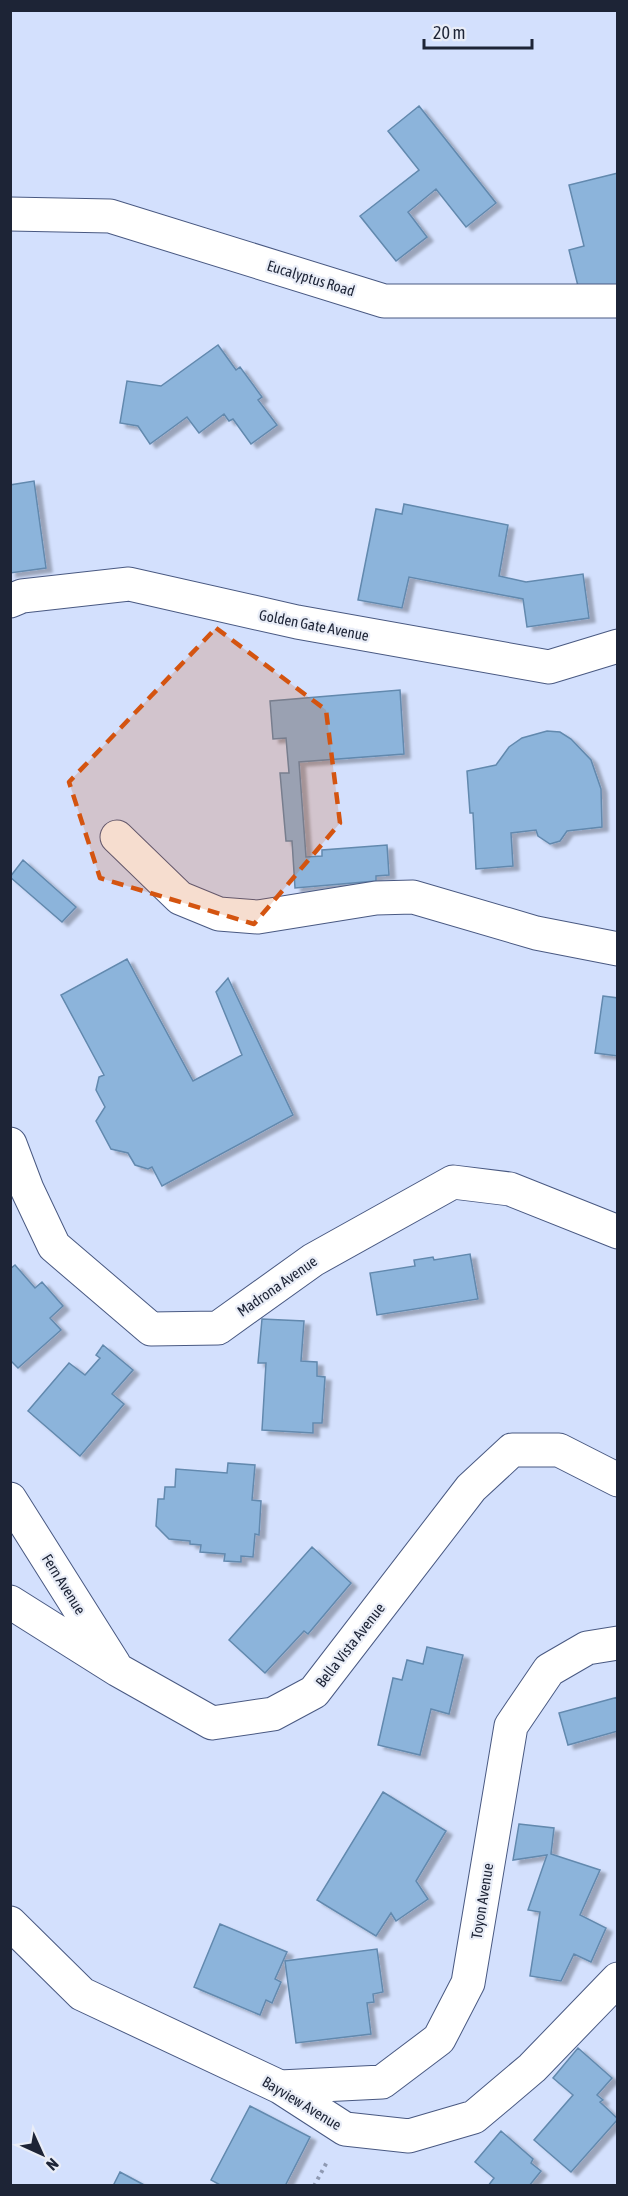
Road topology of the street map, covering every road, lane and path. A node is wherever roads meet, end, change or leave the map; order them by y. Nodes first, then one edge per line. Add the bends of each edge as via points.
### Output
1 (10, 214) edge
2 (618, 302) edge
3 (10, 601) edge
4 (618, 645) edge
5 (117, 837) dead end
6 (618, 949) edge
7 (10, 1144) edge
8 (618, 1232) edge
9 (618, 1480) edge
10 (10, 1498) edge
11 (10, 1602) edge
12 (618, 1643) edge
13 (118, 1670) junction
14 (10, 1923) edge
15 (618, 1978) edge
16 (280, 2087) junction

1 - 2 street, Eucalyptus Road via 110,216 384,301
3 - 4 street, Golden Gate Avenue via 22,596 129,584 297,622 549,667
5 - 6 street via 180,898 219,915 258,917 376,898 413,897 536,933
7 - 8 street, Madrona Avenue via 54,1246 152,1329 218,1328 313,1260 453,1182 510,1190
9 - 13 street, Bella Vista Avenue via 559,1450 512,1450 471,1488 314,1692 273,1714 212,1723
10 - 13 street, Fern Avenue
11 - 13 street, Bella Vista Avenue
12 - 16 street, Toyon Avenue via 587,1648 549,1670 511,1726 468,1983 439,2039 382,2082
14 - 16 street, Bayview Avenue via 82,1994
15 - 16 street, Bayview Avenue via 532,2068 474,2117 409,2136 345,2130

